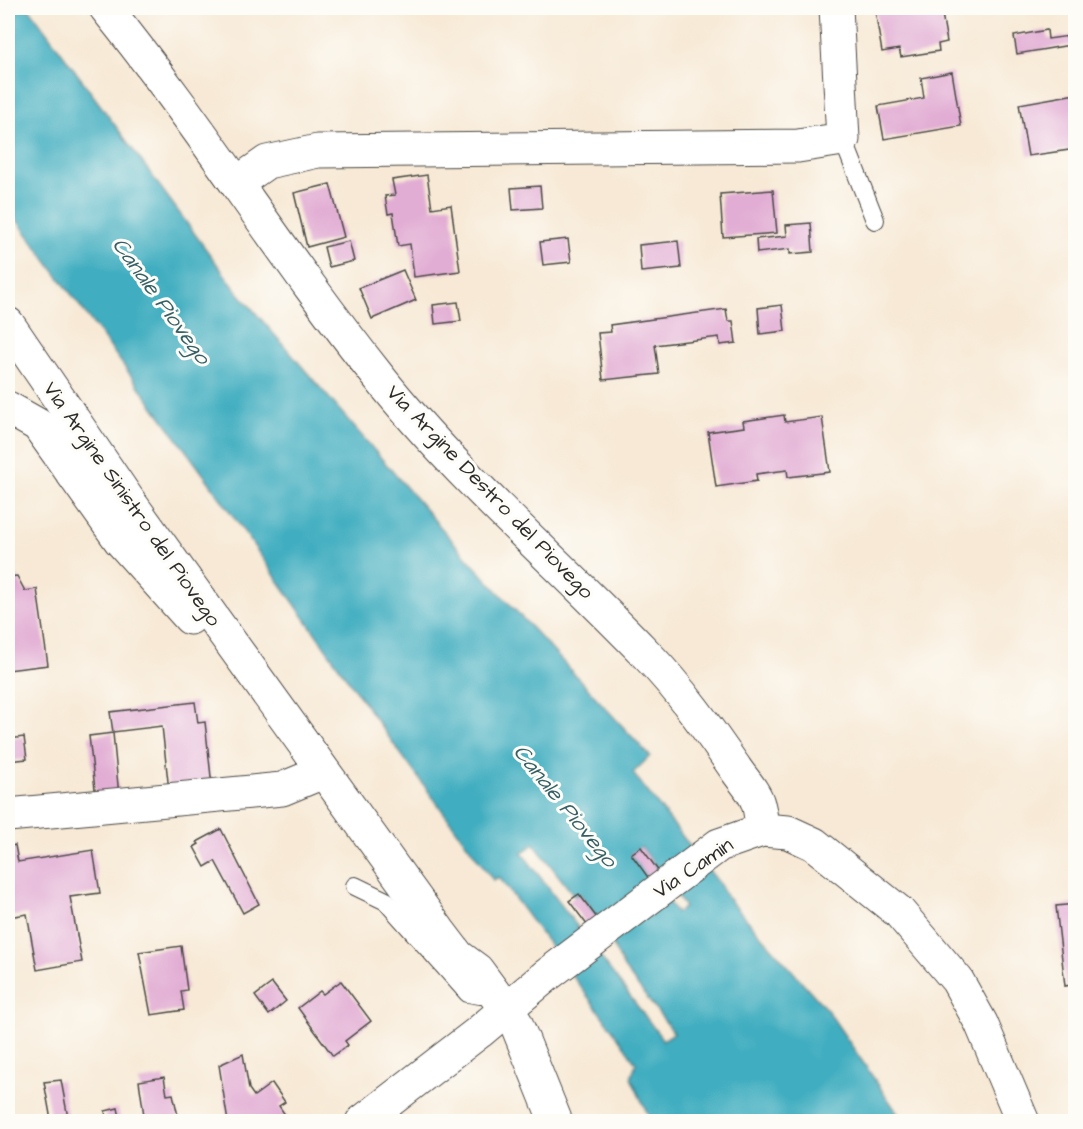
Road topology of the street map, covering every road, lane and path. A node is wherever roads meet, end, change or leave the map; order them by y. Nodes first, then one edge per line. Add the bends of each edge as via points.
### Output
1 (106, 8) edge
2 (836, 8) edge
3 (843, 139) junction
4 (237, 183) junction
5 (875, 220) dead end
6 (8, 324) edge
7 (8, 408) edge
8 (258, 683) junction
9 (322, 772) junction
10 (8, 815) edge
11 (762, 830) junction
12 (355, 886) dead end
13 (500, 1001) junction
14 (362, 1122) edge
15 (556, 1122) edge
16 (1023, 1122) edge

1 - 4 street, Via Argine Destro del Piovego
2 - 3 street
3 - 4 street via 798,146 318,151 267,162
3 - 5 lane
4 - 11 street, Via Argine Destro del Piovego via 307,282 412,417 599,604 664,672 708,726 758,802
6 - 8 street, Via Argine Sinistro del Piovego
7 - 8 street, Via Argine Sinistro del Piovego via 38,425 120,540 216,646
8 - 9 street, Via Argine Sinistro del Piovego
9 - 10 street via 282,789
9 - 13 street, Via Argine Sinistro del Piovego via 452,948 477,970
11 - 13 street, Via Camin via 719,845 547,975
11 - 16 street, Via Camin via 788,832 814,844 899,912 957,980 995,1054
12 - 13 lane via 386,901 468,993
13 - 14 street, Via Camin
13 - 15 street, Via Argine Sinistro del Piovego via 528,1051

